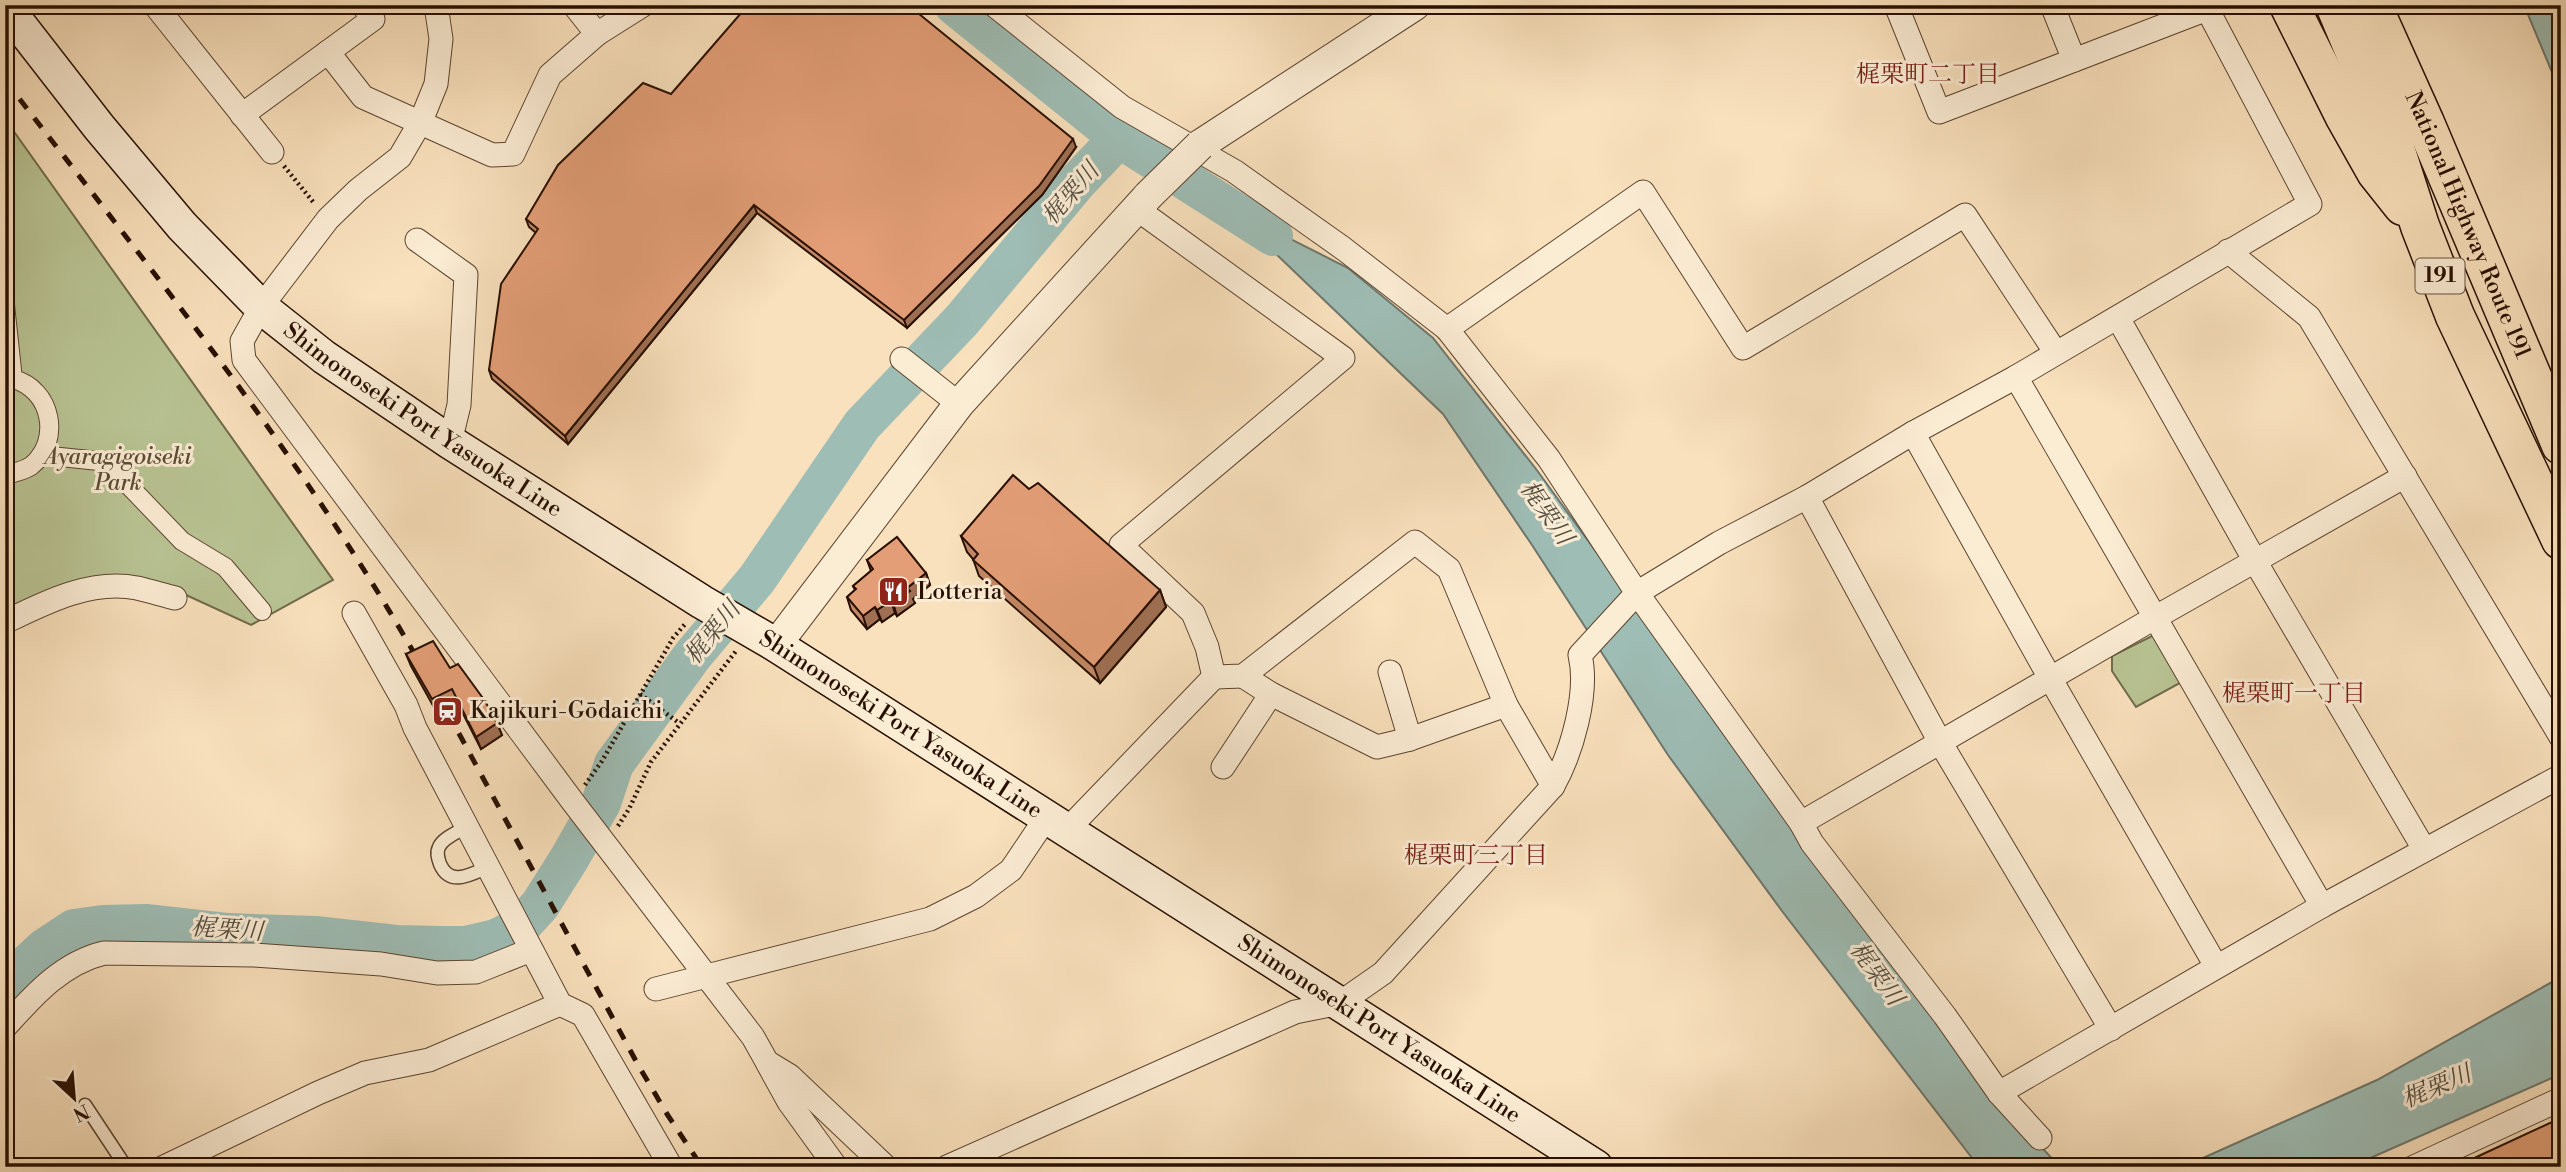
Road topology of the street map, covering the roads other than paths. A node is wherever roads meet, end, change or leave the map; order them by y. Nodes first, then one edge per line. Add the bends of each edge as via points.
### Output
1 (155, 5) edge
2 (363, 5) edge
3 (436, 5) edge
4 (574, 5) edge
5 (643, 5) edge
6 (994, 5) edge
7 (1415, 5) edge
8 (1896, 5) edge
9 (2052, 5) edge
10 (2289, 5) edge
11 (2335, 5) edge
12 (2372, 5) edge
13 (2401, 5) edge
14 (5, 6) edge
15 (2206, 7) edge
16 (597, 34) junction
17 (328, 51) junction
18 (2074, 60) junction
19 (242, 115) junction
20 (421, 121) junction
21 (2425, 123) junction
22 (272, 152) road end
23 (1142, 202) junction
24 (2420, 226) junction
25 (417, 240) dead end
26 (2228, 251) junction
27 (5, 305) edge
28 (261, 307) junction
29 (2118, 318) junction
30 (1447, 329) junction
31 (2056, 353) junction
32 (902, 359) dead end
33 (2016, 377) junction
34 (959, 404) junction
35 (1913, 433) junction
36 (450, 442) junction
37 (2561, 445) edge
38 (41, 455) junction
39 (5, 475) edge
40 (2405, 476) junction
41 (1807, 497) junction
42 (2561, 540) edge
43 (2255, 561) junction
44 (1637, 593) junction
45 (175, 598) dead end
46 (262, 611) dead end
47 (354, 613) dead end
48 (2156, 617) junction
49 (5, 622) edge
50 (757, 634) junction
51 (1390, 673) dead end
52 (1242, 676) junction
53 (1214, 677) junction
54 (2050, 678) junction
55 (1271, 694) junction
56 (1506, 705) junction
57 (2561, 737) edge
58 (1410, 739) junction
59 (1940, 742) junction
60 (1223, 767) dead end
61 (2561, 776) edge
62 (1553, 786) junction
63 (1801, 823) junction
64 (1056, 824) junction
65 (466, 827) junction
66 (2424, 849) junction
67 (488, 867) junction
68 (2322, 906) junction
69 (530, 947) junction
70 (2216, 966) junction
71 (706, 976) junction
72 (656, 989) dead end
73 (1340, 1003) junction
74 (560, 1004) junction
75 (5, 1027) edge
76 (2111, 1029) junction
77 (767, 1062) junction
78 (2000, 1093) junction
79 (2561, 1099) edge
80 (85, 1105) dead end
81 (2040, 1138) dead end
82 (126, 1167) edge
83 (164, 1167) edge
84 (671, 1167) edge
85 (835, 1167) edge
86 (886, 1167) edge
87 (947, 1167) edge
88 (1596, 1167) edge
89 (2414, 1167) edge

1 - 19 street
2 - 17 street via 373,19
3 - 20 street via 441,38 436,83
4 - 16 street
5 - 16 street
6 - 30 street via 1122,107 1234,171
7 - 23 street, bridge via 1200,145
8 - 18 street via 1939,112
9 - 18 street
10 - 24 highway via 2376,172
11 - 24 highway, National Highway Route 191 / 191 via 2395,148
12 - 21 highway, National Highway Route 191 / 191
13 - 21 highway via 2423,69
14 - 28 main road, Shimonoseki Port Yasuoka Line via 182,226
15 - 18 street
15 - 26 street via 2311,204
16 - 20 street via 550,75 513,154 492,155
17 - 19 street
17 - 20 street via 363,97
19 - 22 street
20 - 28 street via 400,157 328,219
21 - 37 highway, National Highway Route 191 / 191
23 - 34 street
23 - 53 street via 1343,358 1121,545 1193,613
24 - 42 highway, National Highway Route 191 / 191 via 2455,316
25 - 36 street via 466,275 459,405
26 - 29 street
26 - 40 street via 2309,317
27 - 38 street via 13,379 32,386 49,418
28 - 36 main road, Shimonoseki Port Yasuoka Line via 324,357
28 - 71 street via 242,341 244,360
29 - 31 street
29 - 43 street
30 - 31 street via 1643,192 1743,348 1965,215
30 - 44 street via 1549,459
31 - 33 street
32 - 34 street
33 - 35 street
33 - 48 street
34 - 50 street
35 - 41 street
35 - 54 street
36 - 50 main road, Shimonoseki Port Yasuoka Line
38 - 39 street via 30,466
38 - 46 street via 99,461 115,469 182,541 225,567
40 - 43 street
40 - 57 street
41 - 44 street
41 - 59 street
43 - 48 street
43 - 66 street
44 - 62 street via 1580,655 1583,670 1574,741
44 - 63 street
45 - 49 street via 135,588 95,589 57,597
47 - 65 street
48 - 54 street
48 - 68 street
50 - 64 main road, Shimonoseki Port Yasuoka Line
51 - 58 street
52 - 53 street
52 - 55 street
52 - 56 street via 1415,542 1449,569
53 - 64 street
54 - 59 street
54 - 70 street
55 - 58 street via 1377,747
55 - 60 street
56 - 58 street
56 - 62 street
59 - 63 street
59 - 76 street
61 - 66 street
62 - 73 street via 1383,973
63 - 78 street
64 - 71 street via 1011,870 976,896 930,919
64 - 73 main road, Shimonoseki Port Yasuoka Line
65 - 67 street
65 - 67 lane via 438,848 443,872 463,878
66 - 68 street
67 - 69 street
68 - 70 street
69 - 74 street
69 - 75 street via 476,972 437,973 266,956 104,953 69,967
70 - 76 street
71 - 72 street
71 - 77 street
73 - 87 street via 1295,1012
73 - 88 main road, Shimonoseki Port Yasuoka Line
74 - 83 street via 429,1060 365,1073
74 - 84 street via 583,1016
76 - 78 street
77 - 85 street
77 - 86 street via 790,1076
78 - 81 street
79 - 89 street
80 - 82 lane

